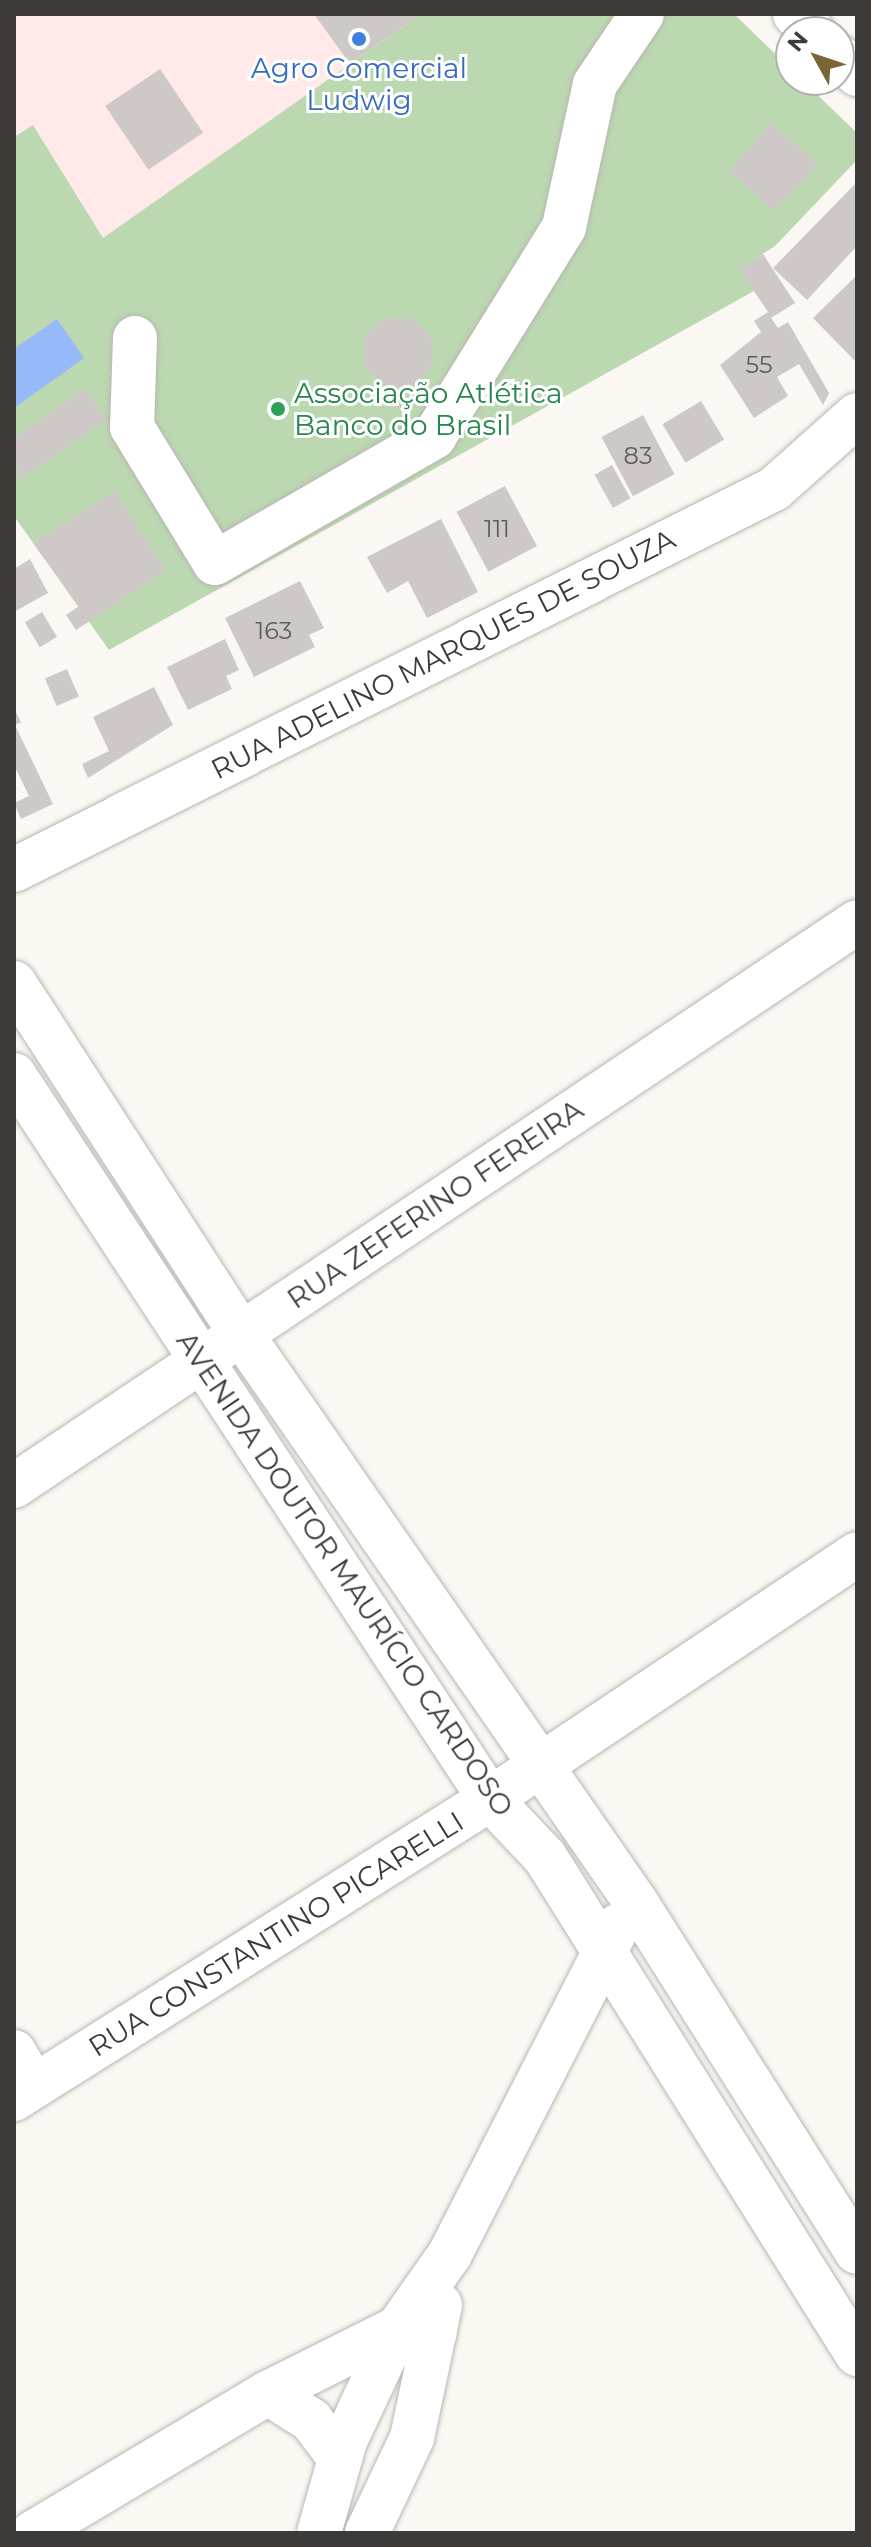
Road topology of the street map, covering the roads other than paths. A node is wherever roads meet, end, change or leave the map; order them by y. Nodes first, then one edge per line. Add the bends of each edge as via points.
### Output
1 (642, 14) edge
2 (135, 338) dead end
3 (857, 415) edge
4 (14, 870) edge
5 (852, 938) edge
6 (14, 983) edge
7 (14, 1075) edge
8 (242, 1335) junction
9 (202, 1363) junction
10 (14, 1486) edge
11 (857, 1554) edge
12 (541, 1761) junction
13 (490, 1799) junction
14 (635, 1901) junction
15 (604, 1947) junction
16 (21, 2079) edge
17 (856, 2249) edge
18 (812, 2287) junction
19 (417, 2331) junction
20 (857, 2354) edge
21 (268, 2393) junction
22 (339, 2457) junction
23 (33, 2533) edge
24 (319, 2533) edge
25 (367, 2533) edge

1 - 2 street via 595,84 564,227 434,437 215,563 132,427
3 - 4 street, RUA ADELINO MARQUES DE SOUZA via 774,489
5 - 8 street, RUA ZEFERINO FEREIRA
6 - 8 street, AVENIDA DOUTOR MAURÍCIO CARDOSO
7 - 9 street, AVENIDA DOUTOR MAURÍCIO CARDOSO
8 - 9 street, RUA ZEFERINO FEREIRA
8 - 12 street, AVENIDA DOUTOR MAURÍCIO CARDOSO
9 - 10 street, RUA ZEFERINO FEREIRA
9 - 13 street, AVENIDA DOUTOR MAURÍCIO CARDOSO
11 - 12 street, RUA CONSTANTINO PICARELLI
12 - 13 street, RUA CONSTANTINO PICARELLI
12 - 14 street, AVENIDA DOUTOR MAURÍCIO CARDOSO
13 - 15 street, AVENIDA DOUTOR MAURÍCIO CARDOSO via 545,1857
13 - 16 street, RUA CONSTANTINO PICARELLI
14 - 15 street
14 - 17 street, AVENIDA DOUTOR MAURÍCIO CARDOSO
15 - 18 street, AVENIDA DOUTOR MAURÍCIO CARDOSO
15 - 19 street via 450,2254
17 - 18 street
18 - 20 street, AVENIDA DOUTOR MAURÍCIO CARDOSO
19 - 21 street
19 - 22 street
19 - 25 street via 412,2438
21 - 22 street via 311,2420
21 - 23 street
22 - 24 street

